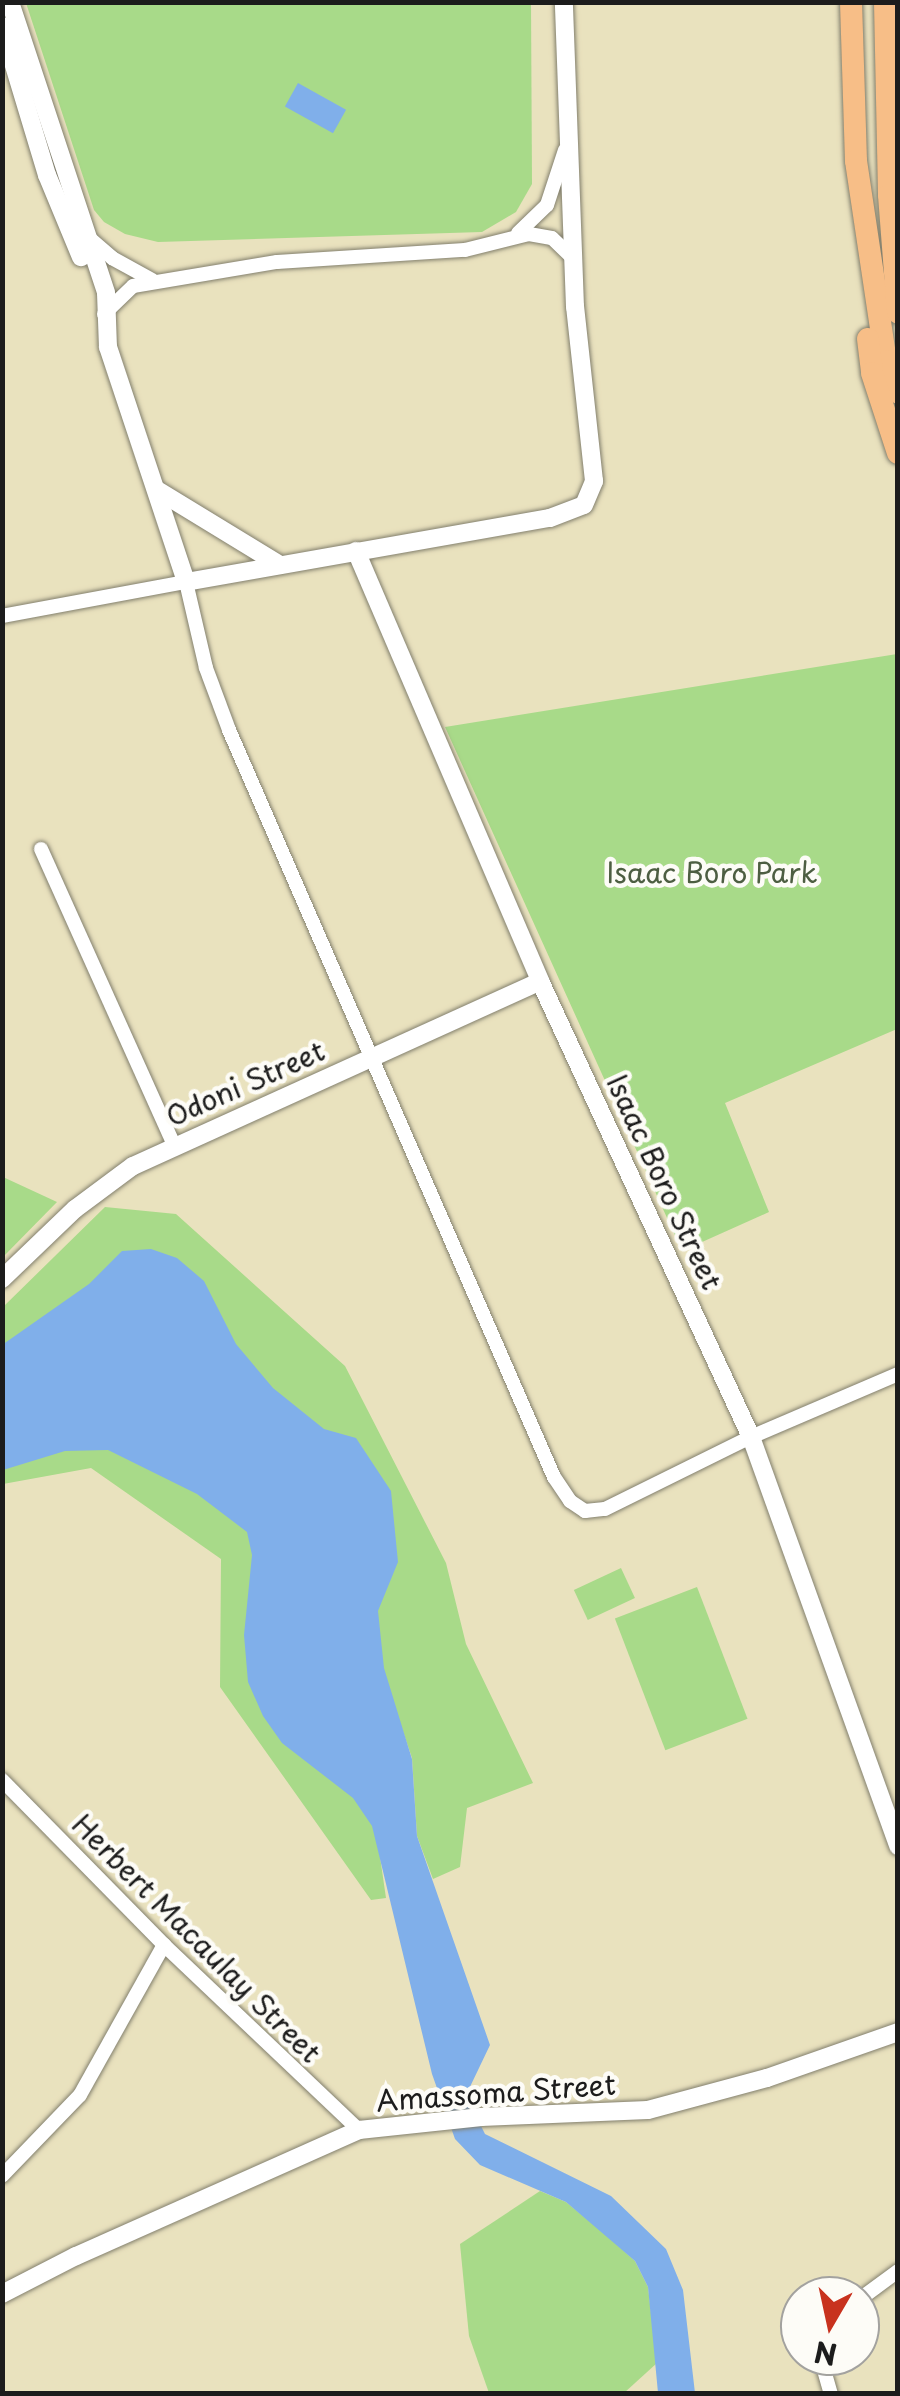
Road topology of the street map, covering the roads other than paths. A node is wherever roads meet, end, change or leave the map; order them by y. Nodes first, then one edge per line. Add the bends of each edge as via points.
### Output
1 (10, 2) edge
2 (564, 2) edge
3 (851, 2) edge
4 (885, 2) edge
5 (2, 26) edge
6 (567, 144) junction
7 (856, 161) junction
8 (889, 195) junction
9 (898, 232) edge
10 (84, 234) junction
11 (511, 238) junction
12 (572, 257) junction
13 (152, 280) junction
14 (898, 313) edge
15 (104, 314) junction
16 (898, 392) edge
17 (898, 453) edge
18 (156, 488) junction
19 (356, 551) junction
20 (280, 566) junction
21 (186, 582) junction
22 (2, 616) edge
23 (41, 849) dead end
24 (540, 981) junction
25 (371, 1056) junction
26 (174, 1145) junction
27 (2, 1279) edge
28 (898, 1374) edge
29 (751, 1437) junction
30 (2, 1780) edge
31 (898, 1846) edge
32 (164, 1945) junction
33 (898, 2032) edge
34 (359, 2130) junction
35 (2, 2176) edge
36 (2, 2294) edge

1 - 10 street
2 - 6 street
3 - 7 highway
4 - 8 highway
5 - 15 street via 47,175
6 - 11 street via 547,205
6 - 12 street
7 - 16 highway via 886,361
7 - 17 highway via 872,373
8 - 9 highway
8 - 14 highway
10 - 13 street
10 - 15 street via 106,293
11 - 12 street via 542,234
11 - 13 street via 465,250 277,262
12 - 19 street via 594,481 584,505 550,518
13 - 15 street via 133,286
15 - 18 street via 118,380
18 - 20 street
18 - 21 street
19 - 20 street
19 - 24 street, Isaac Boro Street
20 - 21 street
21 - 22 street
21 - 25 street via 229,730
23 - 26 street
24 - 25 street, Odoni Street
24 - 29 street, Isaac Boro Street
25 - 26 street, Odoni Street
25 - 29 street via 570,1502 586,1511 604,1509
26 - 27 street, Odoni Street via 74,1209
28 - 29 street
29 - 31 street, Isaac Boro Street
30 - 32 street, Herbert Macaulay Street
32 - 34 street, Herbert Macaulay Street
32 - 35 street via 80,2095
33 - 34 street, Amassoma Street via 768,2078 648,2110
34 - 36 street, Amassoma Street

